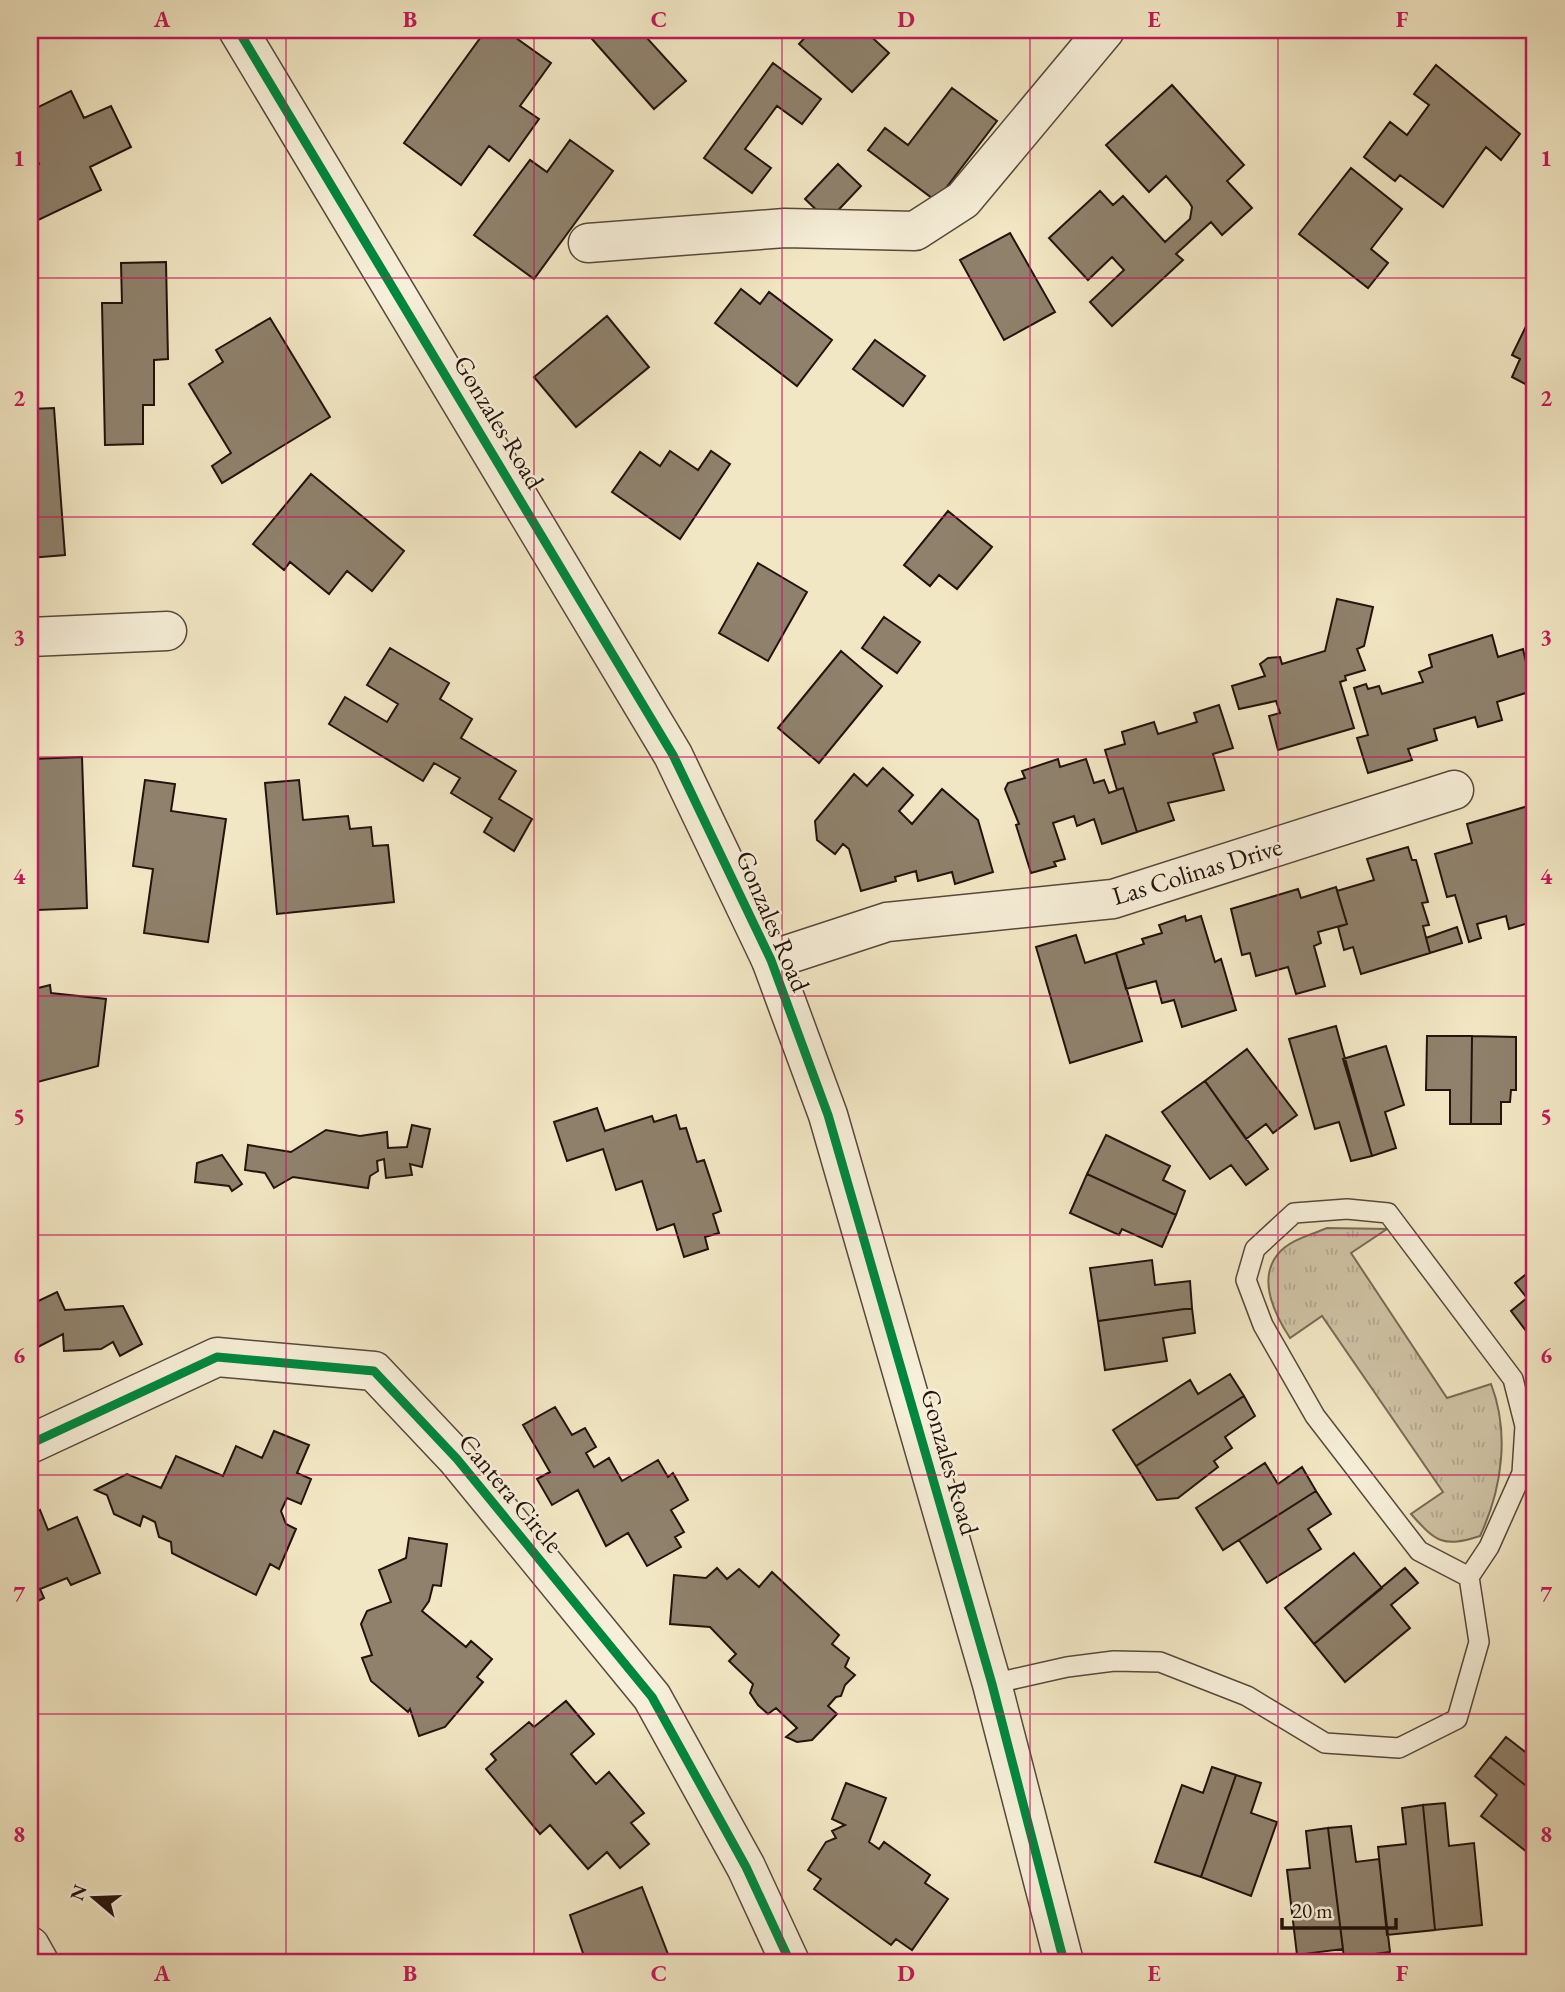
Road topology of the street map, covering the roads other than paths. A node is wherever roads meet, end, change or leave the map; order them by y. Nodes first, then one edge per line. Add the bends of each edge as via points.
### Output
1 (237, 30) edge
2 (1105, 30) edge
3 (588, 243) dead end
4 (167, 631) dead end
5 (30, 637) edge
6 (1454, 790) dead end
7 (771, 960) junction
8 (30, 1444) edge
9 (1469, 1577) junction
10 (992, 1684) junction
11 (30, 1946) edge
12 (39, 1962) edge
13 (790, 1962) edge
14 (1065, 1962) edge

1 - 7 street, Gonzales Road via 673,755
2 - 3 street via 963,201 915,231 785,228
4 - 5 street
6 - 7 street, Las Colinas Drive via 1113,899 887,922
7 - 10 street, Gonzales Road via 828,1115
8 - 13 street, Cantera Circle via 217,1357 374,1371 457,1459 652,1697 746,1867
9 - 9 lane via 1419,1551 1315,1416 1263,1325 1246,1280 1255,1249 1294,1213 1348,1209 1388,1213 1513,1379 1525,1426 1522,1473 1489,1547
9 - 10 lane via 1479,1642 1457,1719 1399,1748 1325,1744 1247,1696 1160,1662 1067,1667
10 - 14 street, Gonzales Road
11 - 12 street

